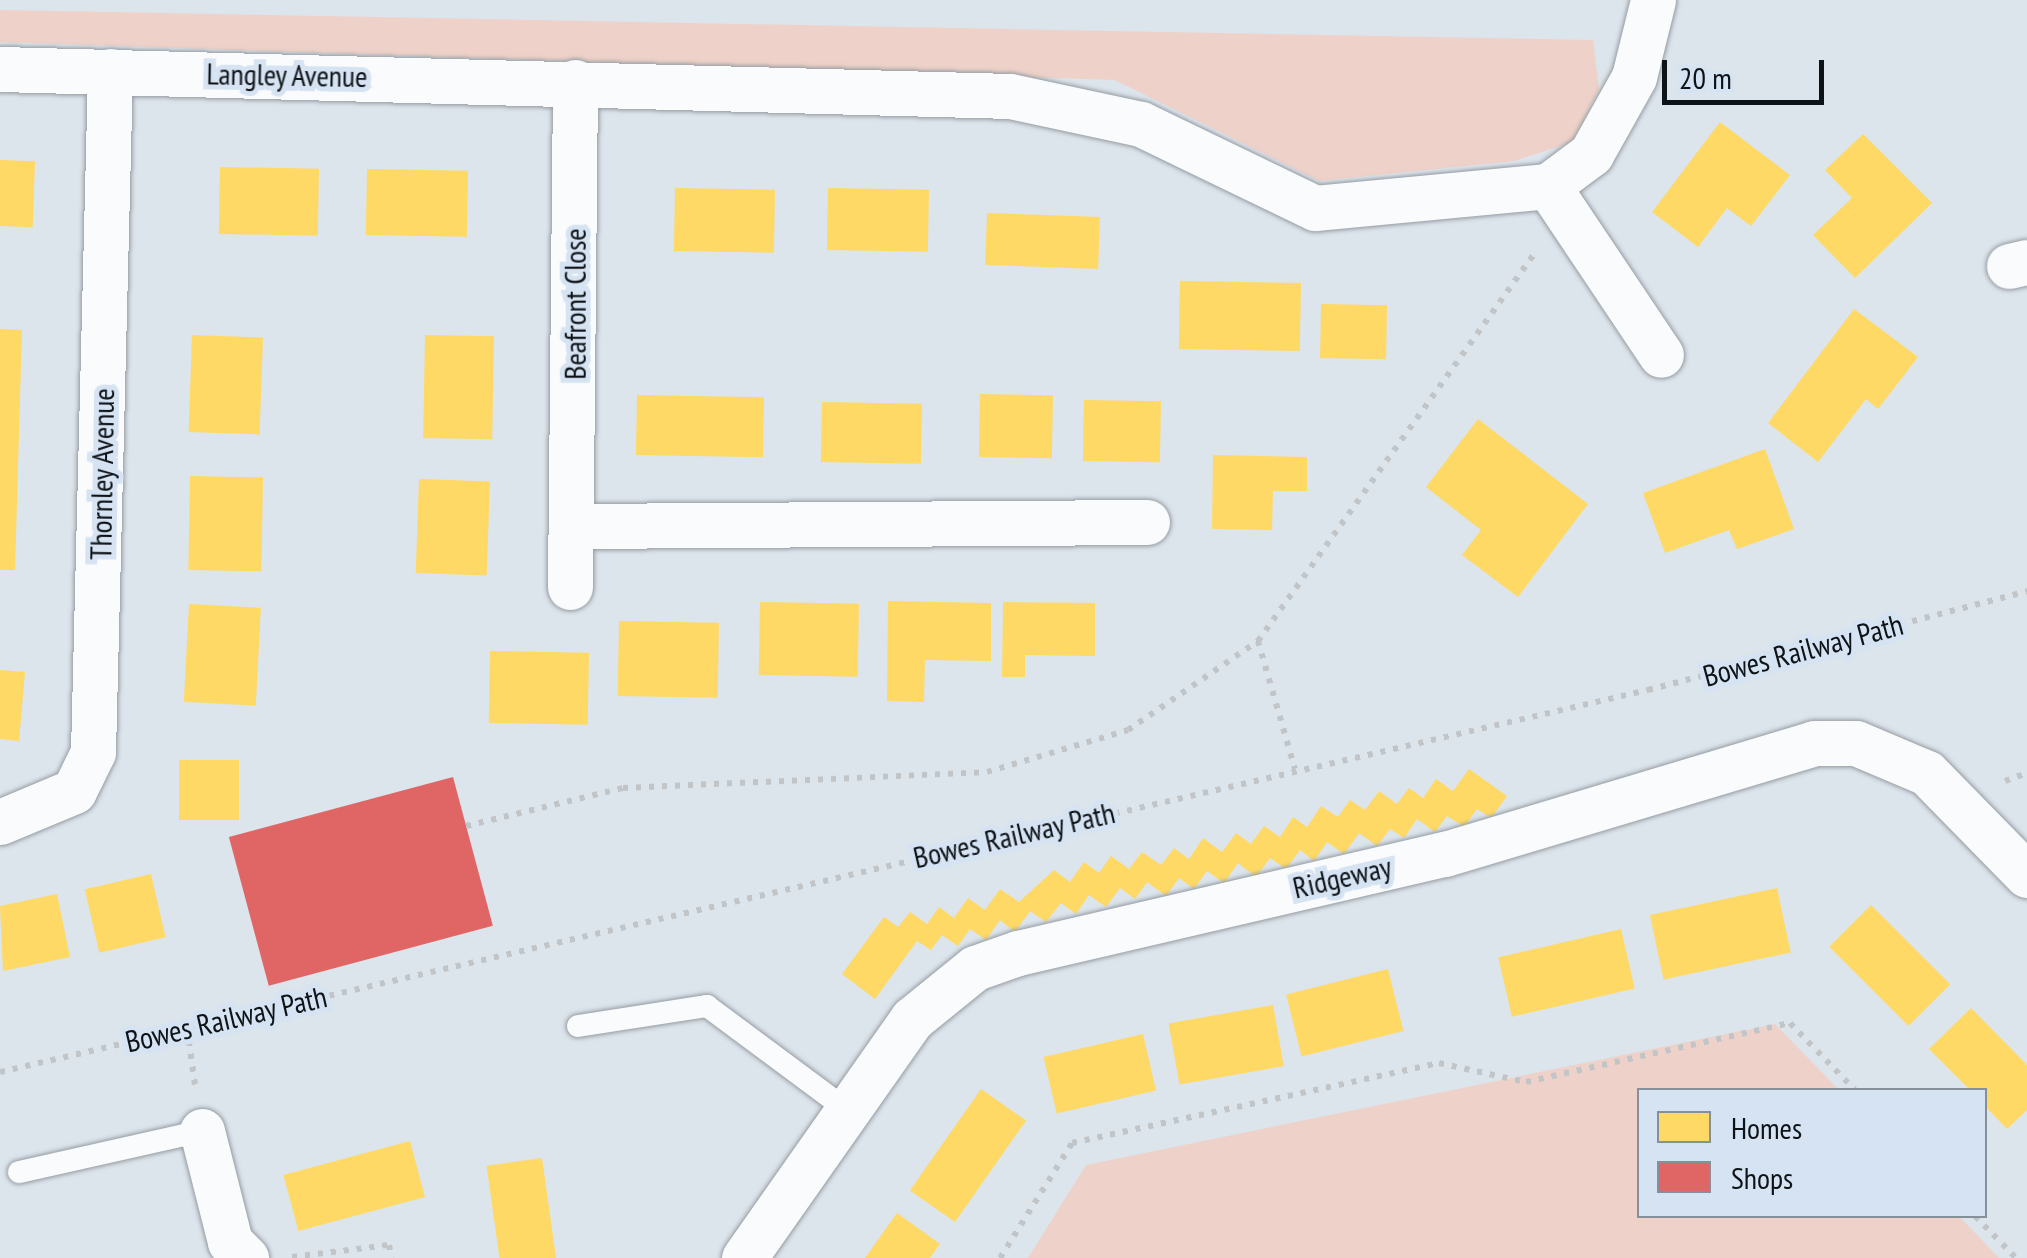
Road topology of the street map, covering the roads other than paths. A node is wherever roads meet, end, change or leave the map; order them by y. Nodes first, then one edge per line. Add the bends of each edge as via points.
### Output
1 (1654, 0) edge
2 (0, 70) edge
3 (110, 70) junction
4 (575, 82) junction
5 (1556, 200) junction
6 (1661, 355) dead end
7 (1147, 522) dead end
8 (574, 526) junction
9 (570, 586) dead end
10 (0, 822) edge
11 (2027, 875) edge
12 (578, 1026) dead end
13 (843, 1108) junction
14 (202, 1131) joint
15 (20, 1172) dead end
16 (246, 1258) edge
17 (744, 1258) edge

1 - 5 street via 1634,77 1592,154
2 - 3 street, Langley Avenue
3 - 4 street, Langley Avenue
3 - 10 street, Thornley Avenue via 93,752 74,791
4 - 5 street, Langley Avenue via 1010,96 1140,124 1315,208
4 - 8 street, Beafront Close
5 - 6 street
7 - 8 street
8 - 9 street, Beafront Close
11 - 13 street, Ridgeway via 1926,773 1856,744 1814,743 1445,854 975,968 925,1006
12 - 13 lane via 707,1006
13 - 17 street, Ridgeway
14 - 15 lane
14 - 16 street via 230,1242

